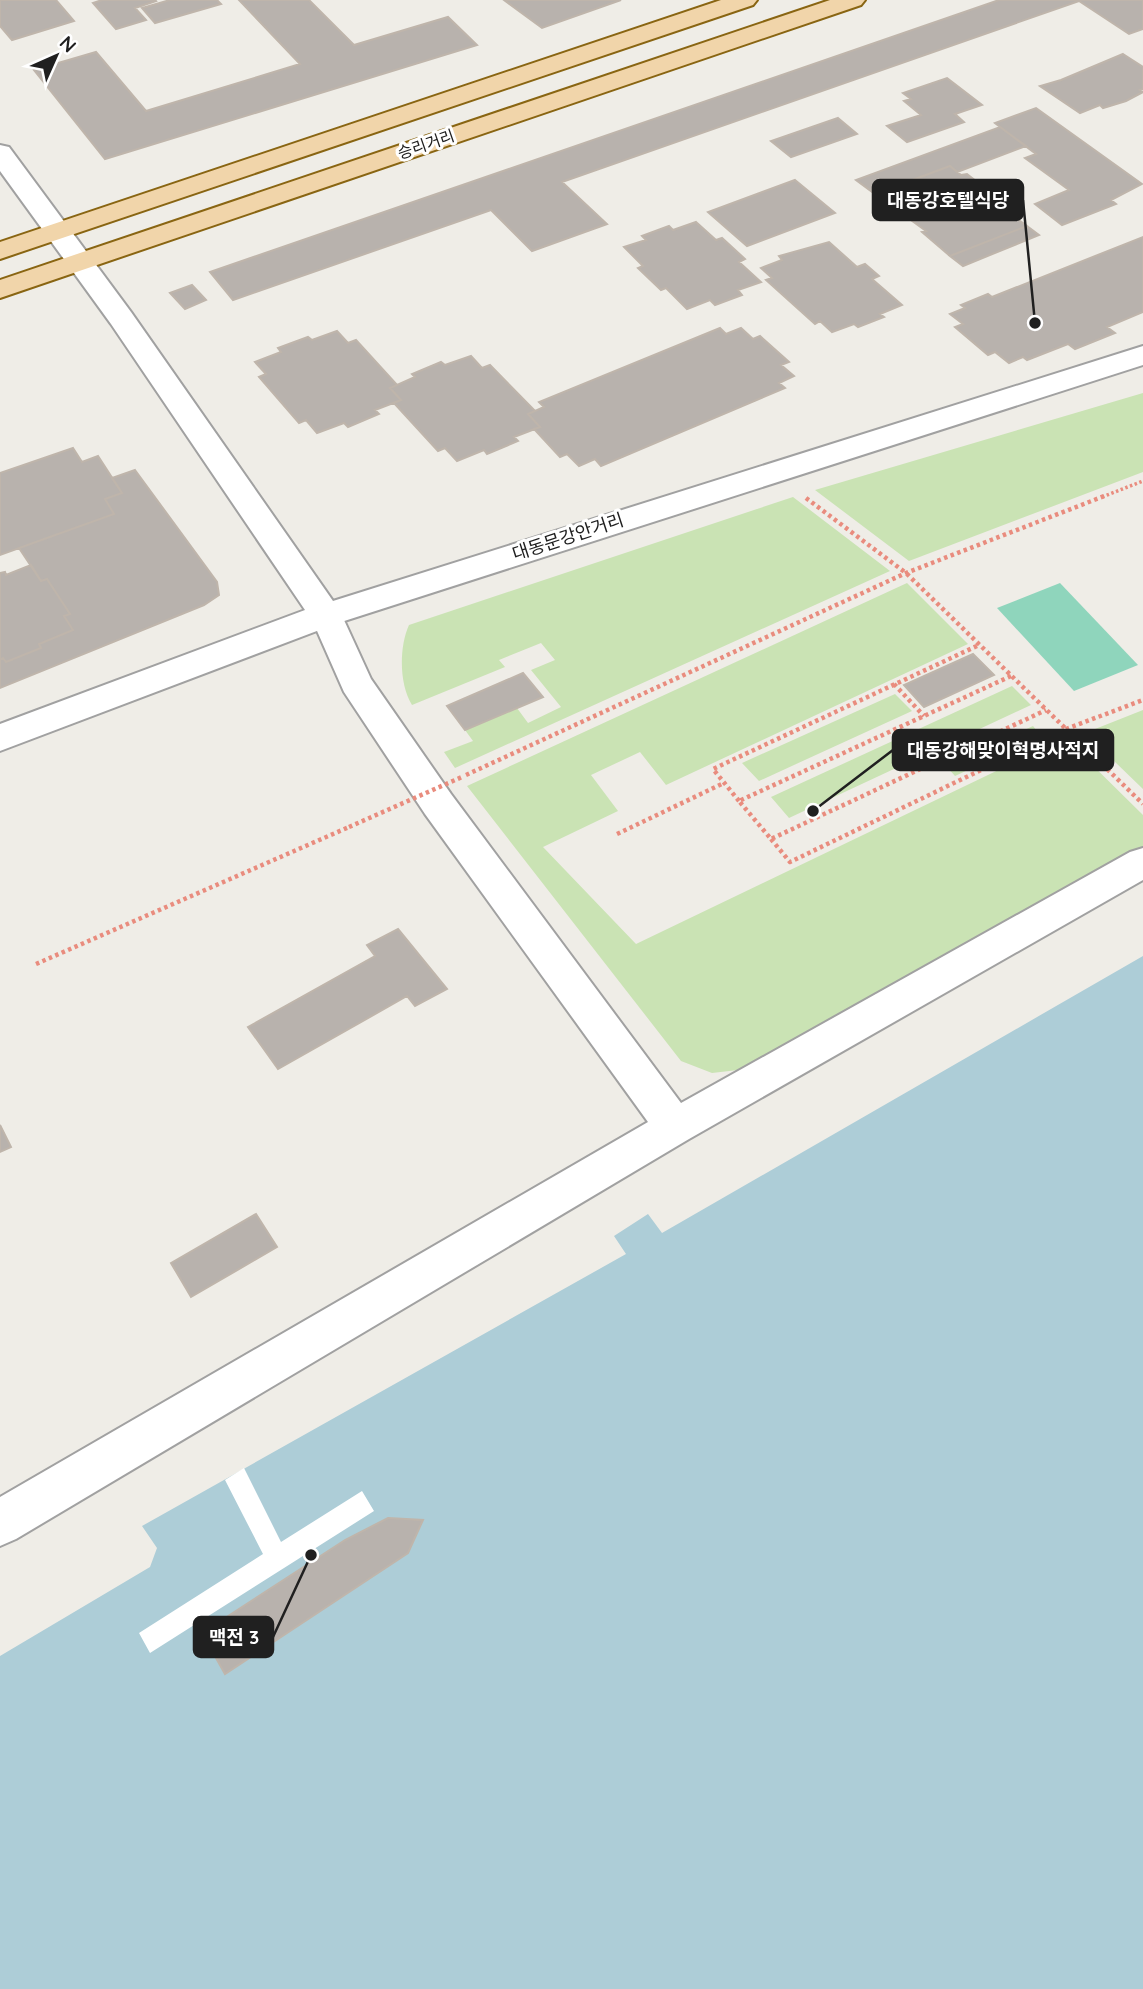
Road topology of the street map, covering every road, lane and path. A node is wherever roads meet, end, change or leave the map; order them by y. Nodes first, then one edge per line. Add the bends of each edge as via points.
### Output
1 (745, 0) edge
2 (853, 0) edge
3 (0, 153) edge
4 (58, 232) junction
5 (0, 251) edge
6 (80, 262) junction
7 (0, 289) edge
8 (1143, 355) edge
9 (1143, 481) edge
10 (802, 495) dead end
11 (906, 573) junction
12 (326, 615) junction
13 (979, 645) junction
14 (1011, 676) junction
15 (894, 684) junction
16 (1143, 700) edge
17 (1046, 709) junction
18 (925, 716) junction
19 (1066, 729) junction
20 (0, 738) edge
21 (724, 783) junction
22 (739, 801) junction
23 (1143, 804) edge
24 (617, 834) dead end
25 (771, 839) junction
26 (1143, 862) edge
27 (36, 964) dead end
28 (675, 1127) junction
29 (0, 1522) edge

1 - 4 main road, 승리거리
2 - 6 main road, 승리거리
3 - 4 street
4 - 5 main road, 승리거리
4 - 6 street
6 - 7 main road, 승리거리
6 - 12 street
8 - 12 street, 대동문강안거리
9 - 11 path
10 - 11 path
11 - 13 path
11 - 27 path, bridge via 462,777
12 - 20 street, 대동문강안거리
12 - 28 street via 356,683 438,804
13 - 14 path
13 - 15 path
14 - 17 path
14 - 18 path
15 - 18 path
15 - 21 path via 713,769
16 - 19 path
17 - 19 path
17 - 25 path
18 - 22 path
19 - 23 path
19 - 25 path via 790,862
21 - 22 path
21 - 24 path
22 - 25 path
26 - 28 street
28 - 29 street

